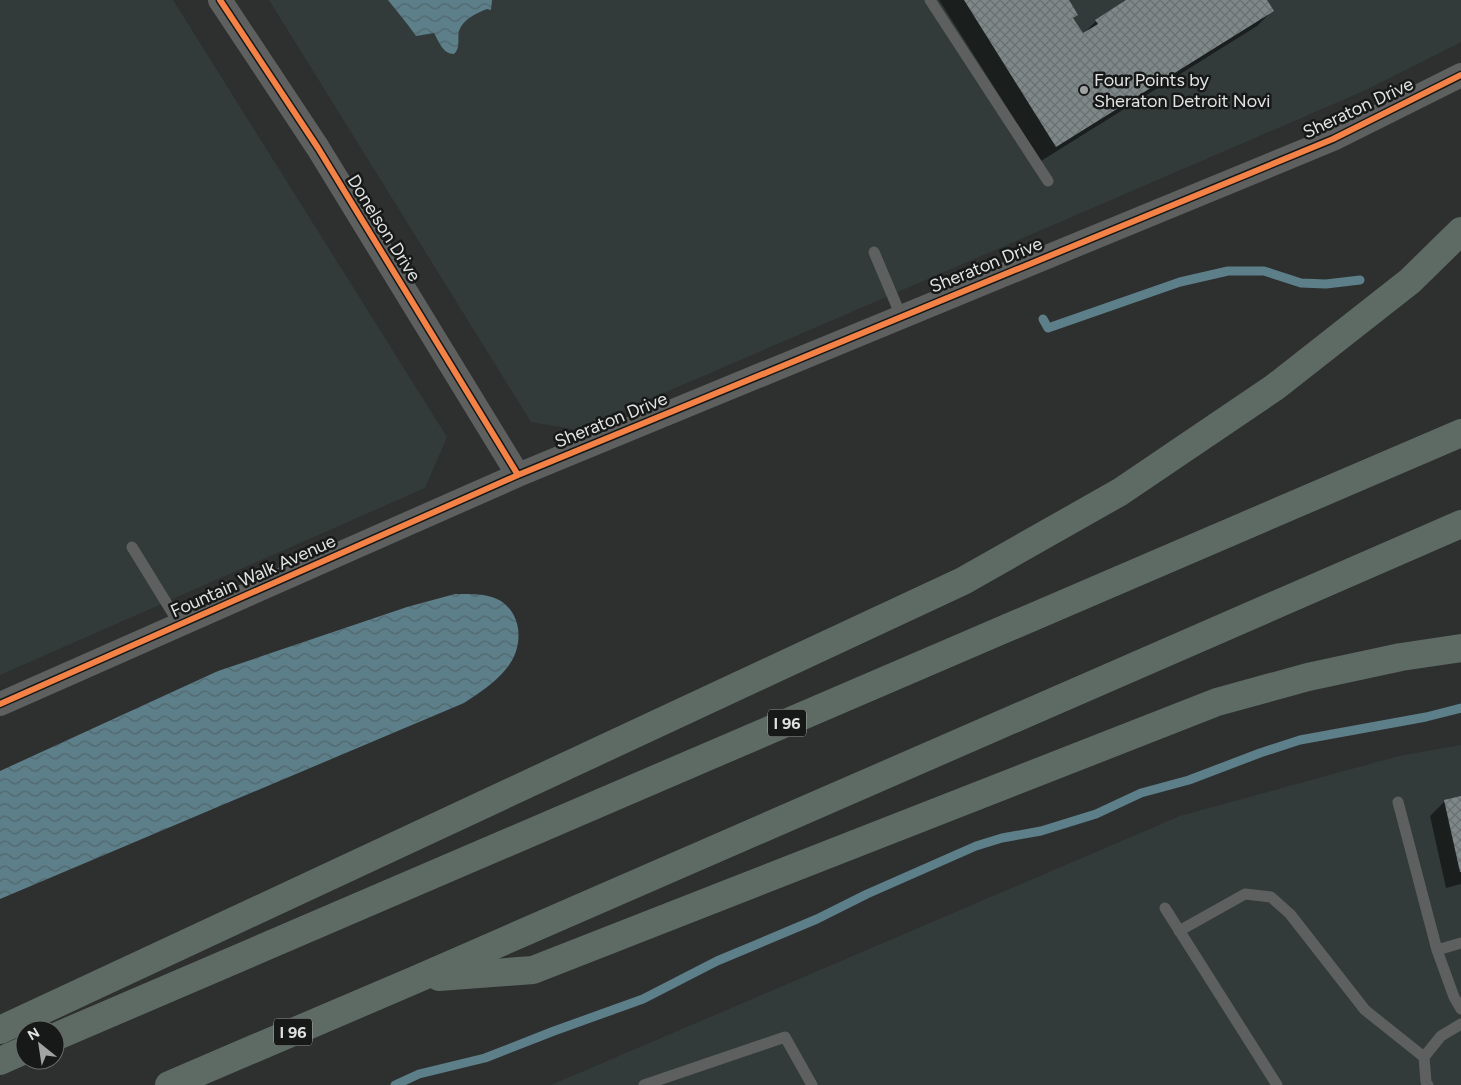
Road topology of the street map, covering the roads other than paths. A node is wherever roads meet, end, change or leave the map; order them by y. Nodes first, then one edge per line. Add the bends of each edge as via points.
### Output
1 (220, 0) edge
2 (930, 0) edge
3 (1461, 75) edge
4 (1048, 182) dead end
5 (1461, 231) edge
6 (874, 252) dead end
7 (901, 316) junction
8 (1461, 433) edge
9 (518, 475) junction
10 (1461, 524) edge
11 (132, 547) dead end
12 (180, 625) junction
13 (1461, 648) edge
14 (0, 704) edge
15 (1398, 802) dead end
16 (1165, 908) dead end
17 (1179, 931) junction
18 (1461, 943) edge
19 (1437, 950) junction
20 (417, 979) junction
21 (1461, 1009) edge
22 (1461, 1024) edge
23 (0, 1030) edge
24 (65, 1033) edge
25 (15, 1054) edge
26 (1424, 1057) junction
27 (0, 1061) edge
28 (170, 1085) edge
29 (644, 1085) edge
30 (812, 1085) edge
31 (1277, 1085) edge
32 (1428, 1085) edge

1 - 9 street, Donelson Drive via 318,148
2 - 4 lane
3 - 7 street, Sheraton Drive via 1333,139
5 - 23 highway via 1410,281 1275,387 1120,492 963,581
6 - 7 lane
7 - 9 street, Sheraton Drive
8 - 24 highway, I 96
9 - 12 street, Fountain Walk Avenue
10 - 20 highway, I 96
11 - 12 lane
12 - 14 street, Fountain Walk Avenue
13 - 20 highway via 1308,677 1217,702 533,970
15 - 19 lane
16 - 17 lane
17 - 26 lane via 1245,894 1271,897 1290,914 1365,1010
17 - 31 lane
18 - 19 lane
19 - 21 lane
20 - 28 highway, I 96
22 - 26 lane via 1441,1036
25 - 27 highway
26 - 32 lane
29 - 30 lane via 785,1037

